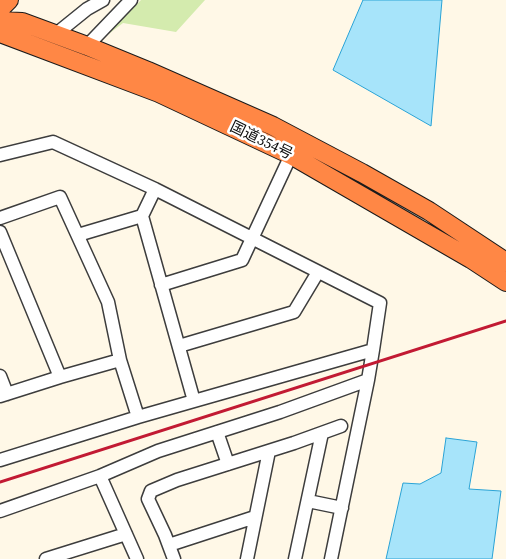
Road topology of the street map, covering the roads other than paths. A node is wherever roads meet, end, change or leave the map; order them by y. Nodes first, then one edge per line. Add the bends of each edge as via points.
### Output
1 (9, 0) edge
2 (102, 0) edge
3 (132, 0) edge
4 (0, 9) edge
5 (0, 21) edge
6 (0, 33) edge
7 (56, 34) junction
8 (87, 46) junction
9 (0, 155) edge
10 (291, 155) junction
11 (155, 189) junction
12 (142, 216) junction
13 (0, 218) edge
14 (0, 232) edge
15 (78, 235) junction
16 (253, 239) junction
17 (506, 262) edge
18 (318, 272) junction
19 (506, 282) edge
20 (161, 285) junction
21 (179, 346) junction
22 (373, 350) junction
23 (120, 360) junction
24 (0, 376) edge
25 (60, 377) junction
26 (368, 380) junction
27 (3, 395) edge
28 (194, 402) junction
29 (138, 417) junction
30 (341, 426) dead end
31 (217, 432) junction
32 (322, 433) junction
33 (269, 451) junction
34 (0, 460) edge
35 (228, 464) junction
36 (100, 476) junction
37 (308, 501) junction
38 (342, 508) junction
39 (0, 511) edge
40 (255, 517) junction
41 (126, 534) junction
42 (169, 545) junction
43 (49, 558) edge
44 (138, 559) edge
45 (174, 559) edge
46 (247, 559) edge
47 (295, 559) edge
48 (331, 559) edge

1 - 4 highway
2 - 7 street
3 - 8 street
5 - 7 highway, 国道354号 via 22,22
6 - 10 highway, 国道354号 via 159,93
7 - 8 highway, 国道354号
8 - 17 highway, 国道354号 via 296,138 429,211
9 - 11 street via 53,142
10 - 16 street
10 - 19 highway, 国道354号
11 - 12 street
11 - 16 street
12 - 15 street
12 - 20 street
13 - 15 street via 60,197
14 - 25 street
15 - 23 street via 108,302
16 - 18 street
16 - 20 street via 242,260
18 - 21 street via 294,312
18 - 22 street via 380,303
20 - 21 street
21 - 28 street
22 - 26 street
22 - 28 street
23 - 25 street
23 - 29 street
24 - 27 street
25 - 27 street
26 - 31 street
26 - 38 street
28 - 29 street
29 - 34 street
30 - 32 street
31 - 35 street
31 - 36 street via 158,451
32 - 33 street
32 - 37 street
33 - 35 street
33 - 40 street
35 - 42 street via 151,491 148,499
36 - 39 street
36 - 41 street
37 - 38 street
37 - 47 street
38 - 48 street
40 - 42 street
40 - 46 street
41 - 43 street
41 - 44 street
42 - 45 street

